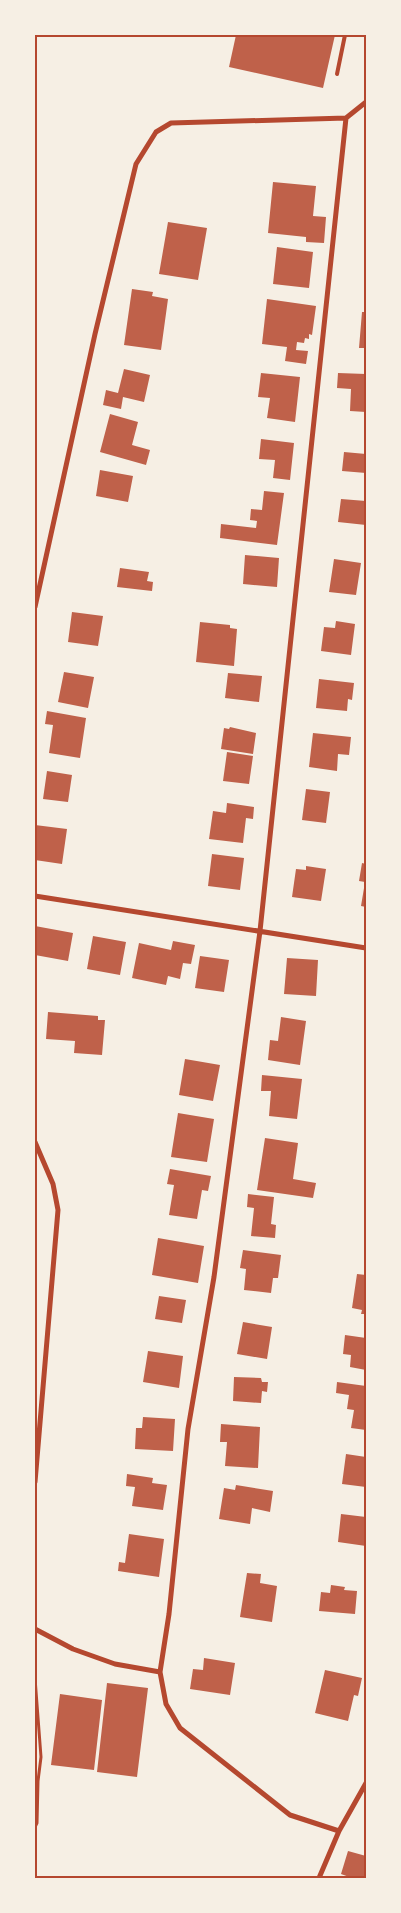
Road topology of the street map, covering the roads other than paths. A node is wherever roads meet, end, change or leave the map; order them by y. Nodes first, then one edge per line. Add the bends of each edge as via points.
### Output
1 (345, 35) edge
2 (336, 74) dead end
3 (366, 102) edge
4 (346, 118) junction
5 (35, 607) edge
6 (35, 896) edge
7 (260, 931) junction
8 (366, 948) edge
9 (35, 1142) edge
10 (35, 1482) edge
11 (35, 1629) edge
12 (160, 1672) junction
13 (366, 1783) edge
14 (340, 1831) junction
15 (321, 1877) edge

1 - 2 lane
3 - 4 street
4 - 5 street via 171,123 156,132 136,164
4 - 7 street
6 - 7 street
7 - 8 street
7 - 12 street via 214,1277 188,1429
9 - 10 street via 53,1184 58,1210
11 - 12 street via 73,1649 115,1664
12 - 14 street via 166,1704 180,1728 290,1815
13 - 14 street
14 - 15 street

